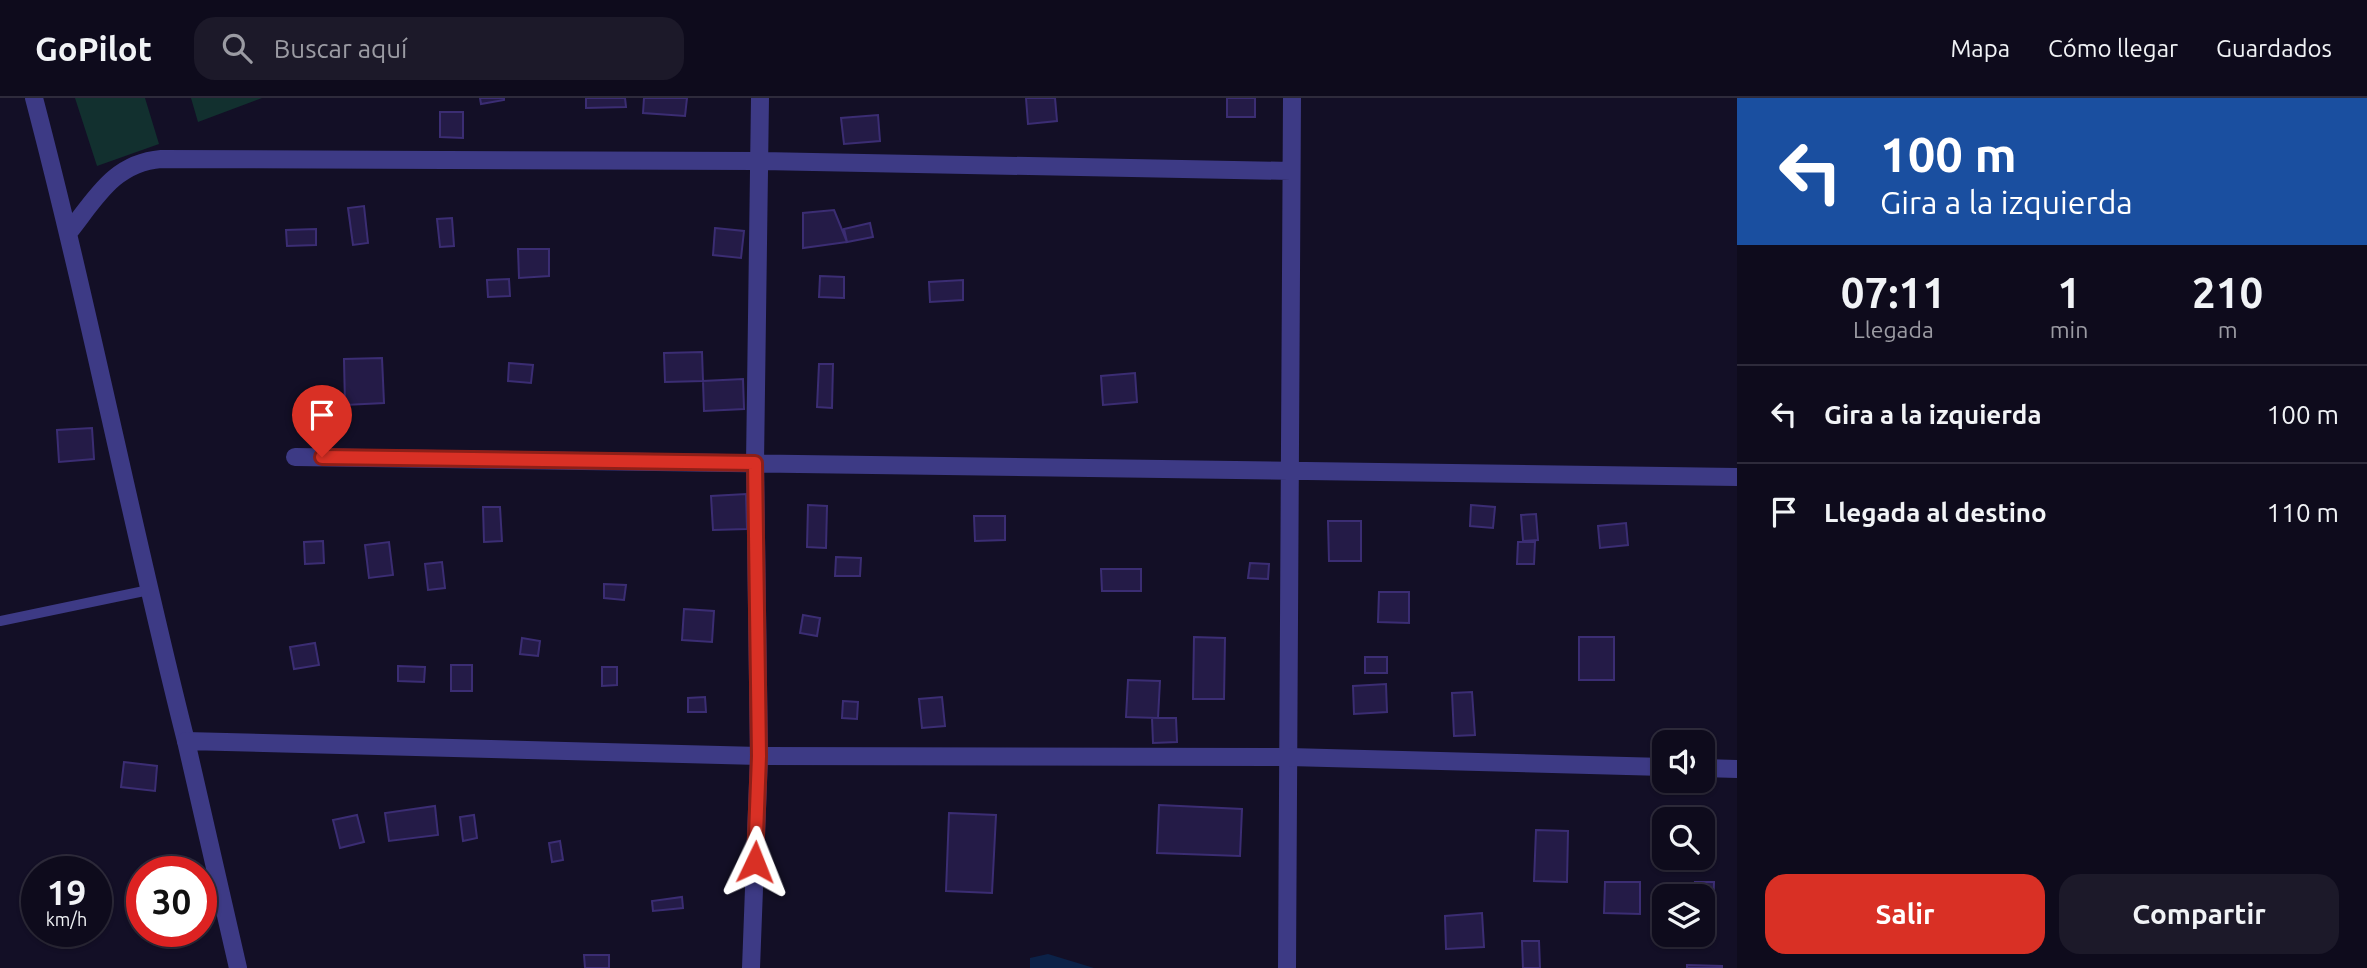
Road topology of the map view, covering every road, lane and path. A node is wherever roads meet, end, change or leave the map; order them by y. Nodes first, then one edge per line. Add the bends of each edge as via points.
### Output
1 (34, 98) edge
2 (760, 98) edge
3 (1292, 98) edge
4 (758, 161) junction
5 (1291, 171) junction
6 (69, 232) junction
7 (295, 457) dead end
8 (755, 463) junction
9 (1290, 471) junction
10 (1737, 477) edge
11 (149, 590) junction
12 (0, 621) edge
13 (186, 741) junction
14 (759, 756) junction
15 (1289, 757) junction
16 (1652, 767) edge
17 (1715, 768) edge
18 (1737, 769) edge
19 (238, 968) edge
20 (751, 968) edge
21 (1287, 968) edge

1 - 6 street
2 - 4 street
3 - 5 street
4 - 5 street
4 - 6 street via 144,160 115,176
4 - 8 street
5 - 9 street
6 - 11 street
7 - 8 street
8 - 9 street
8 - 14 street
9 - 10 street
9 - 15 street
11 - 12 lane
11 - 13 street
13 - 14 street
13 - 19 street
14 - 15 street
14 - 20 street
15 - 16 street
15 - 21 street
17 - 18 street

